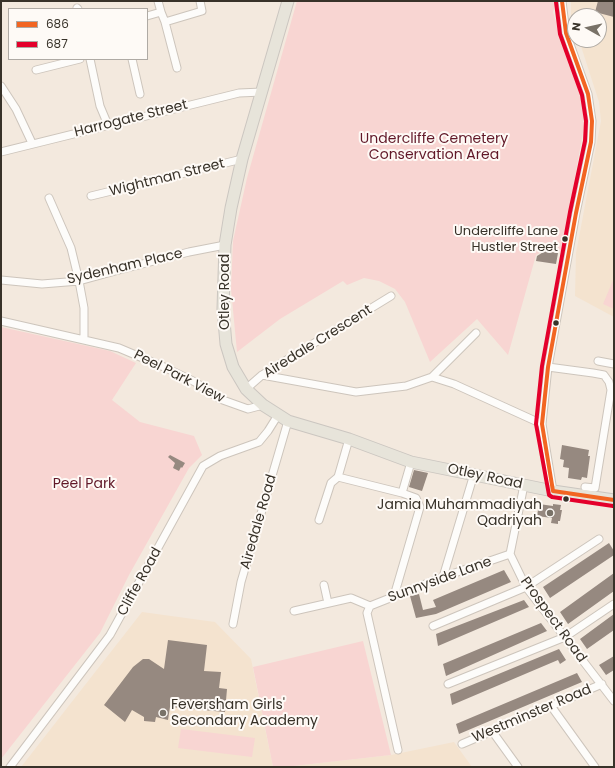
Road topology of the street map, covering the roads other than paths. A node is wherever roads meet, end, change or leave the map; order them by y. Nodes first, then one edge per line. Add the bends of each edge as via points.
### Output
1 (158, 1) edge
2 (200, 1) edge
3 (288, 1) edge
4 (562, 1) edge
5 (161, 12) junction
6 (148, 16) edge
7 (165, 22) junction
8 (76, 60) edge
9 (90, 60) edge
10 (132, 60) edge
11 (177, 68) dead end
12 (36, 70) dead end
13 (1, 86) edge
14 (262, 92) junction
15 (140, 94) dead end
16 (108, 125) junction
17 (32, 143) junction
18 (1, 152) edge
19 (242, 160) junction
20 (91, 196) dead end
21 (49, 198) dead end
22 (225, 245) junction
23 (1, 280) edge
24 (79, 281) junction
25 (391, 296) dead end
26 (1, 322) edge
27 (476, 333) dead end
28 (84, 339) junction
29 (598, 360) dead end
30 (610, 363) edge
31 (548, 367) junction
32 (262, 375) junction
33 (604, 376) junction
34 (432, 377) junction
35 (246, 390) junction
36 (263, 405) junction
37 (278, 415) junction
38 (288, 421) junction
39 (542, 424) junction
40 (349, 439) junction
41 (411, 462) junction
42 (474, 474) junction
43 (338, 477) junction
44 (524, 485) junction
45 (585, 487) dead end
46 (553, 490) junction
47 (402, 493) junction
48 (614, 500) edge
49 (319, 520) dead end
50 (599, 539) dead end
51 (510, 554) junction
52 (443, 577) junction
53 (324, 585) dead end
54 (526, 587) junction
55 (394, 596) junction
56 (328, 603) junction
57 (614, 604) edge
58 (370, 606) junction
59 (294, 611) dead end
60 (233, 624) dead end
61 (433, 626) dead end
62 (565, 637) junction
63 (448, 684) dead end
64 (602, 684) junction
65 (614, 686) edge
66 (607, 691) junction
67 (614, 701) edge
68 (551, 706) junction
69 (492, 731) junction
70 (462, 744) dead end
71 (398, 750) dead end
72 (10, 767) edge
73 (518, 767) edge
74 (595, 767) edge

1 - 5 street
2 - 7 street via 202,11
3 - 14 main road, Otley Road
4 - 31 street via 566,33 588,94 592,121 591,142
5 - 6 street
5 - 7 street
7 - 11 street
8 - 12 street
9 - 16 street via 100,106
10 - 15 street
13 - 17 street via 16,109
14 - 16 street, Harrogate Street via 239,93
14 - 19 main road, Otley Road
16 - 17 street, Harrogate Street
17 - 18 street, Harrogate Street
19 - 20 street, Wightman Street
19 - 22 main road, Otley Road
21 - 24 street via 71,248
22 - 24 street, Sydenham Place
22 - 35 main road, Otley Road via 223,309 226,344 233,367
23 - 24 street, Sydenham Place via 42,284
24 - 28 street via 84,308
25 - 32 street, Airedale Crescent
26 - 28 street, Peel Park View
27 - 34 street
28 - 36 street, Peel Park View via 119,348 164,366 220,399 248,409
29 - 30 street
30 - 33 street
31 - 33 street
31 - 39 street
32 - 34 street via 356,392 406,386
32 - 35 street, Airedale Crescent
33 - 45 street via 611,390 599,467 595,488
34 - 39 street via 454,384
35 - 36 main road, Otley Road
36 - 37 main road, Otley Road
37 - 38 main road, Otley Road
37 - 72 street, Cliffe Road via 259,442 220,456 203,466 110,635
38 - 40 main road, Otley Road
38 - 60 street, Airedale Road via 241,582
39 - 46 street
40 - 41 main road, Otley Road
40 - 43 street
41 - 42 main road, Otley Road
41 - 47 street
42 - 44 main road, Otley Road
42 - 52 street
43 - 47 street
43 - 49 street via 331,483
44 - 46 main road, Otley Road
44 - 51 street
46 - 48 main road, Otley Road
47 - 55 street via 416,498 420,506
50 - 54 street
51 - 52 street, Sunnyside Lane
51 - 54 street, Prospect Road
52 - 55 street, Sunnyside Lane
53 - 56 street
54 - 61 street
54 - 62 street, Prospect Road
55 - 58 street, Sunnyside Lane
56 - 58 street via 351,598
56 - 59 street
57 - 62 street
58 - 71 street via 367,613
62 - 63 street
62 - 64 street, Prospect Road
64 - 66 street, Prospect Road
64 - 68 street, Westminster Road
65 - 66 street
66 - 67 street, Prospect Road
68 - 69 street, Westminster Road
68 - 74 street
69 - 70 street, Westminster Road
69 - 73 street

